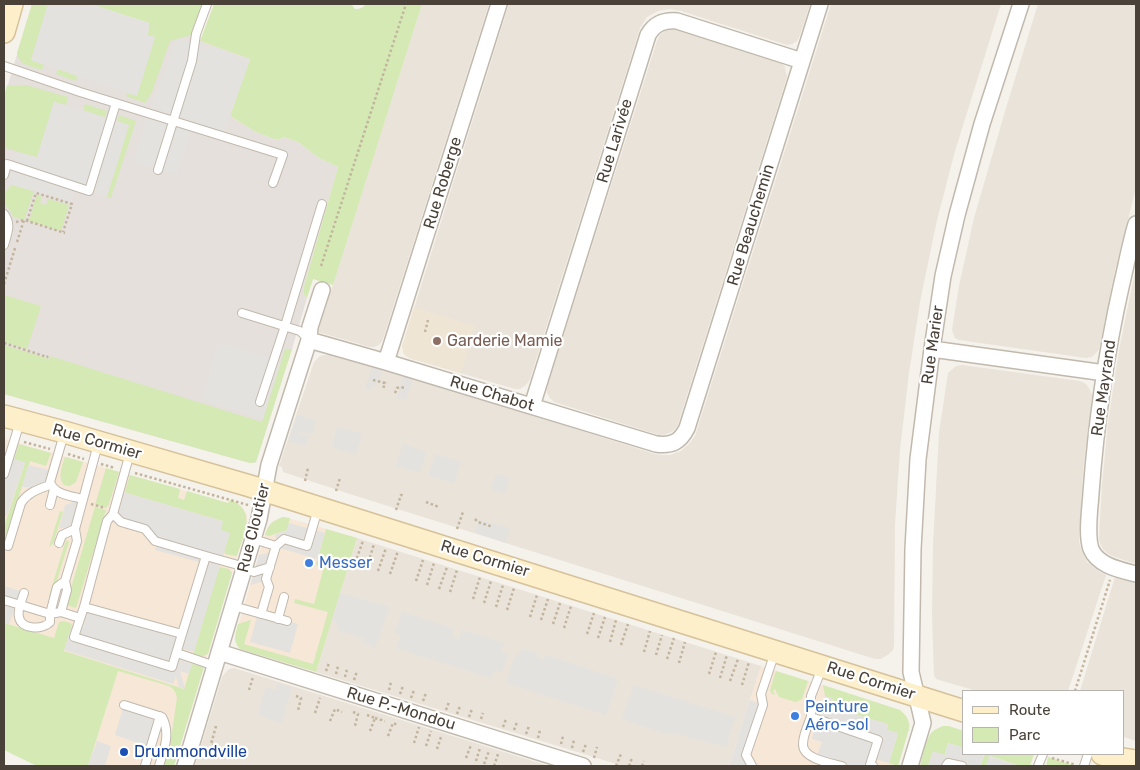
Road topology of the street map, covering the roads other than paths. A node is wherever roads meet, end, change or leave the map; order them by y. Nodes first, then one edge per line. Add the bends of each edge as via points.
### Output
1 (12, 4) edge
2 (206, 4) edge
3 (499, 4) edge
4 (820, 4) edge
5 (1021, 4) edge
6 (4, 28) edge
7 (802, 61) junction
8 (4, 66) edge
9 (116, 103) junction
10 (173, 121) junction
11 (158, 170) dead end
12 (4, 175) edge
13 (273, 183) dead end
14 (322, 204) dead end
15 (4, 214) edge
16 (1136, 224) edge
17 (4, 246) edge
18 (322, 290) dead end
19 (242, 313) dead end
20 (285, 326) junction
21 (308, 340) junction
22 (932, 348) junction
23 (386, 362) junction
24 (1105, 374) junction
25 (260, 402) dead end
26 (532, 406) junction
27 (13, 425) edge
28 (64, 432) junction
29 (99, 442) junction
30 (676, 442) joint
31 (127, 464) junction
32 (4, 474) edge
33 (52, 487) junction
34 (264, 490) junction
35 (83, 499) junction
36 (50, 505) dead end
37 (318, 507) junction
38 (113, 514) junction
39 (74, 529) junction
40 (253, 539) junction
41 (59, 543) dead end
42 (8, 546) dead end
43 (276, 546) junction
44 (206, 556) junction
45 (270, 567) junction
46 (244, 568) junction
47 (1136, 574) edge
48 (65, 581) junction
49 (24, 593) dead end
50 (284, 596) dead end
51 (4, 600) edge
52 (20, 605) junction
53 (233, 606) junction
54 (84, 607) junction
55 (61, 612) junction
56 (50, 614) junction
57 (261, 614) junction
58 (80, 618) junction
59 (278, 619) junction
60 (287, 622) dead end
61 (182, 634) junction
62 (775, 651) junction
63 (177, 653) junction
64 (217, 659) junction
65 (823, 666) junction
66 (916, 696) junction
67 (124, 705) dead end
68 (962, 710) edge
69 (160, 716) junction
70 (811, 717) junction
71 (1046, 755) edge
72 (145, 766) edge
73 (159, 766) edge
74 (185, 766) edge
75 (583, 766) edge
76 (752, 766) edge
77 (842, 766) edge
78 (870, 766) edge
79 (910, 766) edge
80 (946, 766) edge
81 (962, 766) edge
82 (1038, 766) edge

1 - 6 street
2 - 10 lane
3 - 23 street, Rue Roberge
4 - 7 street, Rue Beauchemin
5 - 22 street, Rue Marier via 957,215
7 - 26 street, Rue Larivée via 677,21 662,21 651,29
7 - 30 street, Rue Beauchemin via 687,428
8 - 9 lane
9 - 10 lane
9 - 12 lane via 89,191 8,164
10 - 11 lane
10 - 13 lane via 283,155
14 - 20 lane
15 - 17 lane via 9,228
16 - 24 street, Rue Mayrand
18 - 21 street, Rue Cloutier
19 - 20 lane
20 - 21 lane via 300,331
20 - 25 lane
21 - 23 street, Rue Chabot
21 - 34 street, Rue Cloutier
22 - 24 street
22 - 66 street, Rue Marier via 914,514 911,672
23 - 26 street, Rue Chabot
24 - 47 street, Rue Mayrand via 1097,432 1090,547 1108,565
26 - 30 street, Rue Chabot via 656,444
27 - 28 street, Rue Cormier
27 - 32 lane
28 - 29 street, Rue Cormier
28 - 33 lane via 50,482
29 - 31 street, Rue Cormier
29 - 35 lane
31 - 34 street, Rue Cormier
31 - 38 lane
33 - 35 lane
33 - 36 lane
33 - 42 lane via 33,491 21,503
34 - 37 street, Rue Cormier
34 - 40 street, Rue Cloutier
35 - 39 lane
37 - 43 lane via 307,546 284,539
37 - 62 street, Rue Cormier
38 - 44 lane via 121,522 145,529 156,541
38 - 54 lane via 107,521
39 - 41 lane via 62,534
39 - 48 lane via 77,541
40 - 43 lane
40 - 46 street, Rue Cloutier
43 - 45 lane
44 - 46 lane
44 - 61 lane
45 - 46 lane via 254,572
45 - 57 lane via 266,578 269,587
46 - 53 street, Rue Cloutier
48 - 55 lane via 67,590
48 - 56 lane via 57,587
49 - 52 lane
50 - 59 lane
51 - 52 lane
52 - 56 lane
52 - 56 lane via 20,621 28,626 48,625
53 - 57 lane
53 - 64 street, Rue Cloutier
54 - 58 lane
54 - 61 lane
55 - 56 lane
55 - 58 lane
57 - 59 lane
58 - 63 lane via 74,637 172,667
59 - 60 lane
61 - 63 lane
62 - 65 street, Rue Cormier
62 - 76 lane via 761,694 763,705 746,755
63 - 64 lane
64 - 74 street, Rue Cloutier
64 - 75 street, Rue P.-Mondou
65 - 66 street, Rue Cormier
65 - 70 lane via 811,696
66 - 68 street, Rue Cormier
66 - 79 street, Rue Marier via 923,723
67 - 69 lane
69 - 72 lane
69 - 73 lane via 165,722 166,735
70 - 77 lane via 803,749 809,756
70 - 78 lane via 878,740
71 - 82 lane
80 - 81 lane via 948,762

